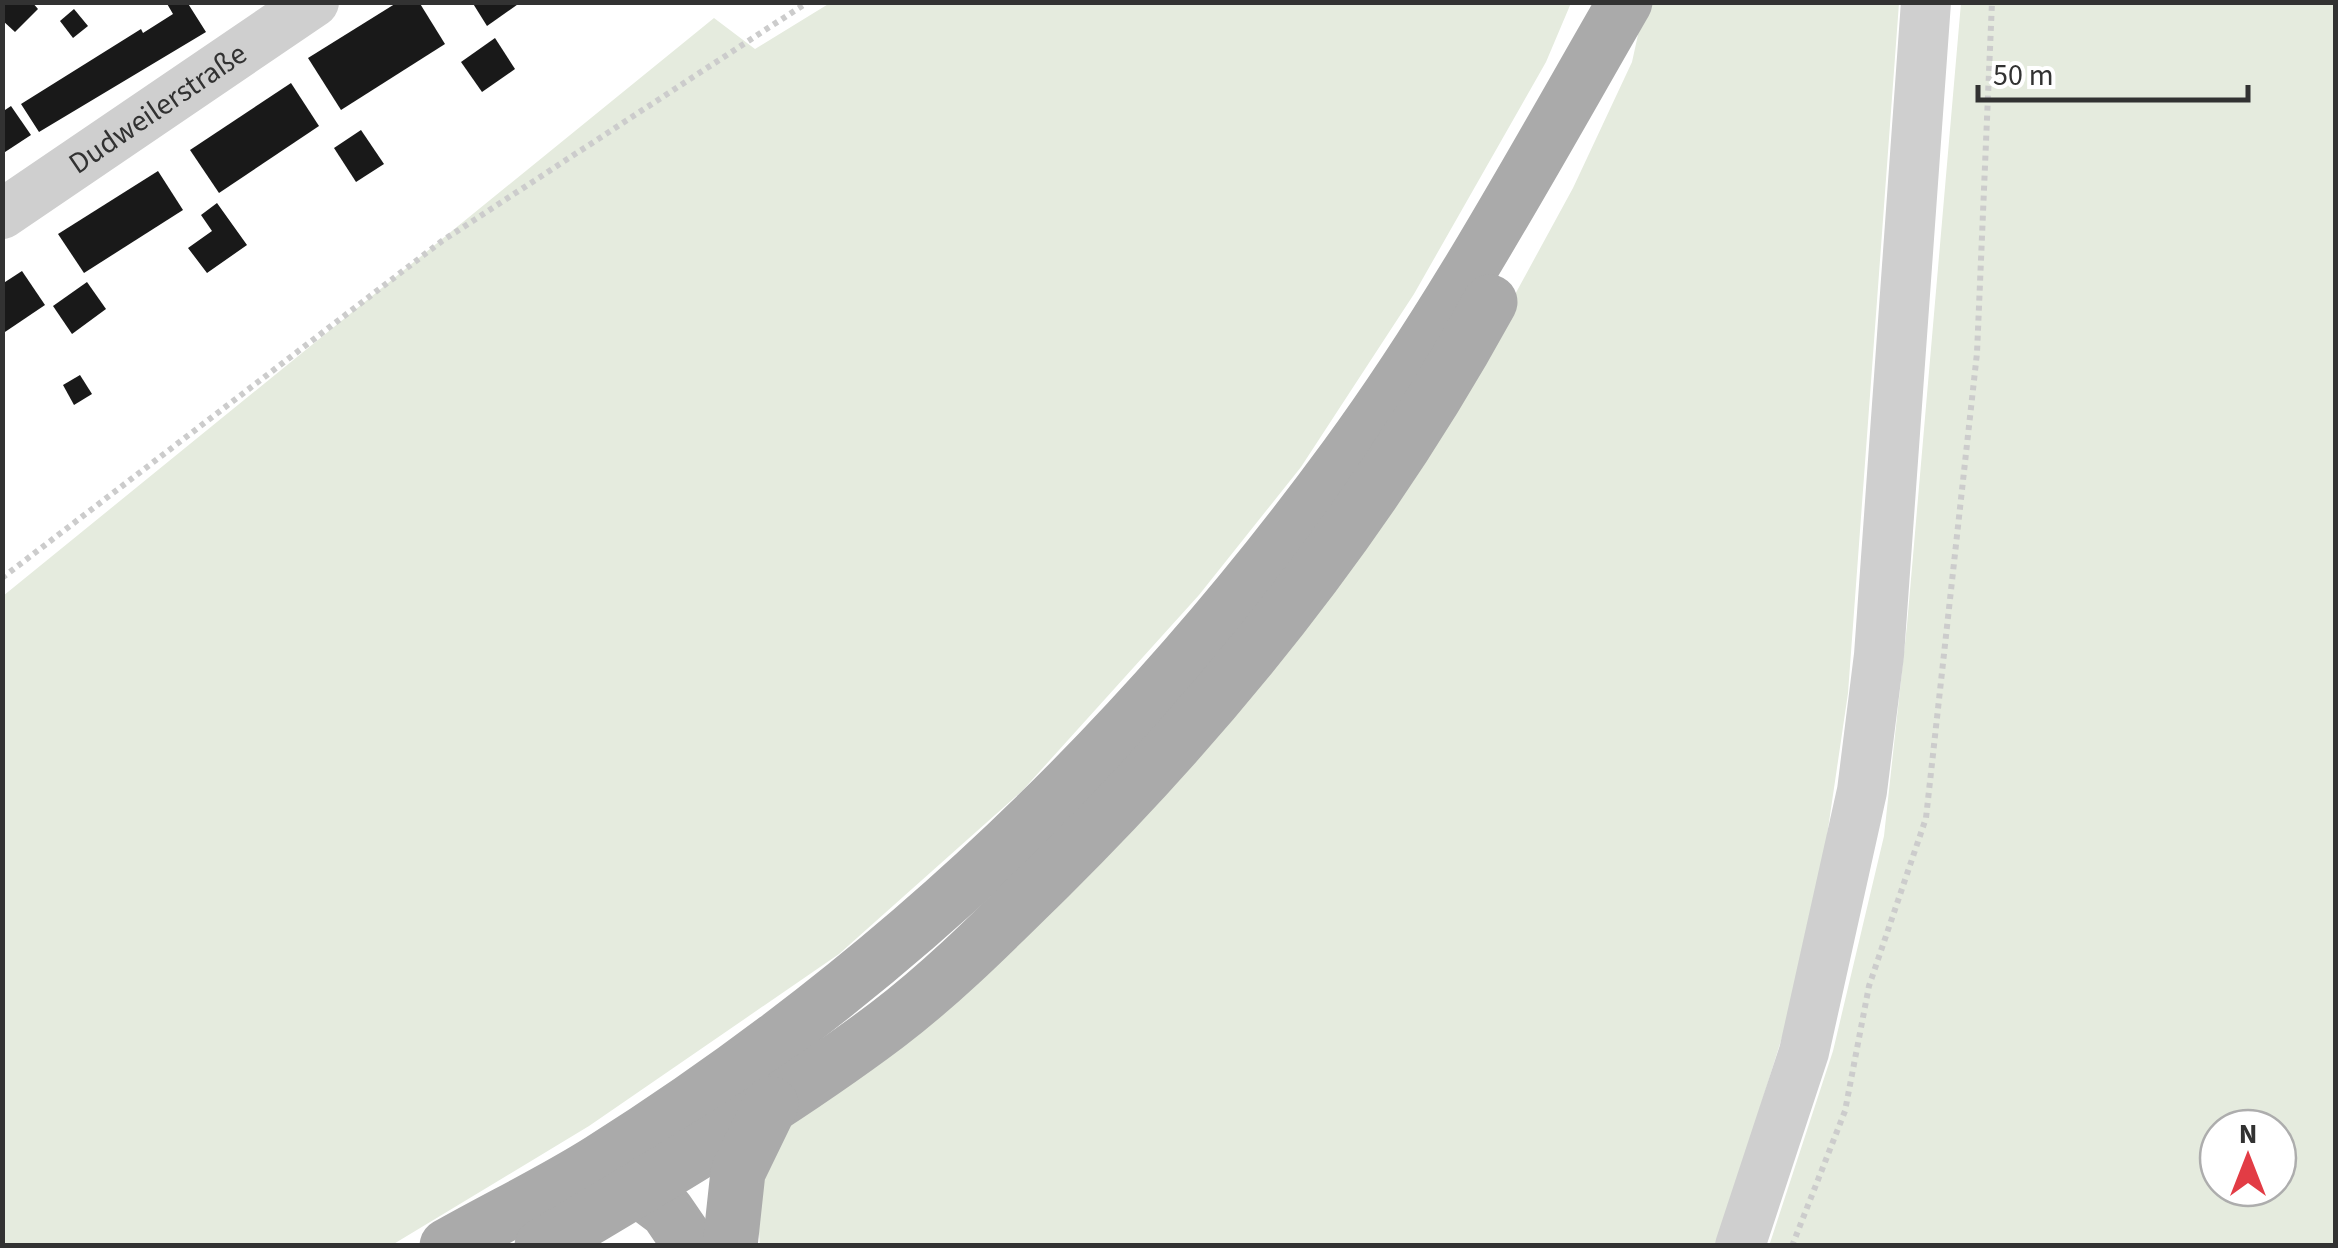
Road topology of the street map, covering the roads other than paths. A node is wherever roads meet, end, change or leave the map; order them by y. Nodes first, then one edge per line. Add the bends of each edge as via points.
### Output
1 (314, 2) edge
2 (1625, 2) edge
3 (1926, 2) edge
4 (2, 214) edge
5 (771, 1104) junction
6 (612, 1202) edge
7 (447, 1246) edge
8 (542, 1246) edge
9 (691, 1246) edge
10 (730, 1246) edge
11 (1740, 1246) edge

1 - 4 street, Dudweilerstraße
2 - 5 main road via 1506,273 1452,371 1382,481 1276,622 1147,775 992,933 889,1024
2 - 6 main road via 1428,338 1347,456 1176,670 994,860 713,1086
3 - 11 street via 1880,655 1862,792 1804,1052
5 - 6 main road
5 - 10 main road via 738,1172
6 - 7 main road
6 - 8 main road
6 - 9 main road via 666,1211

